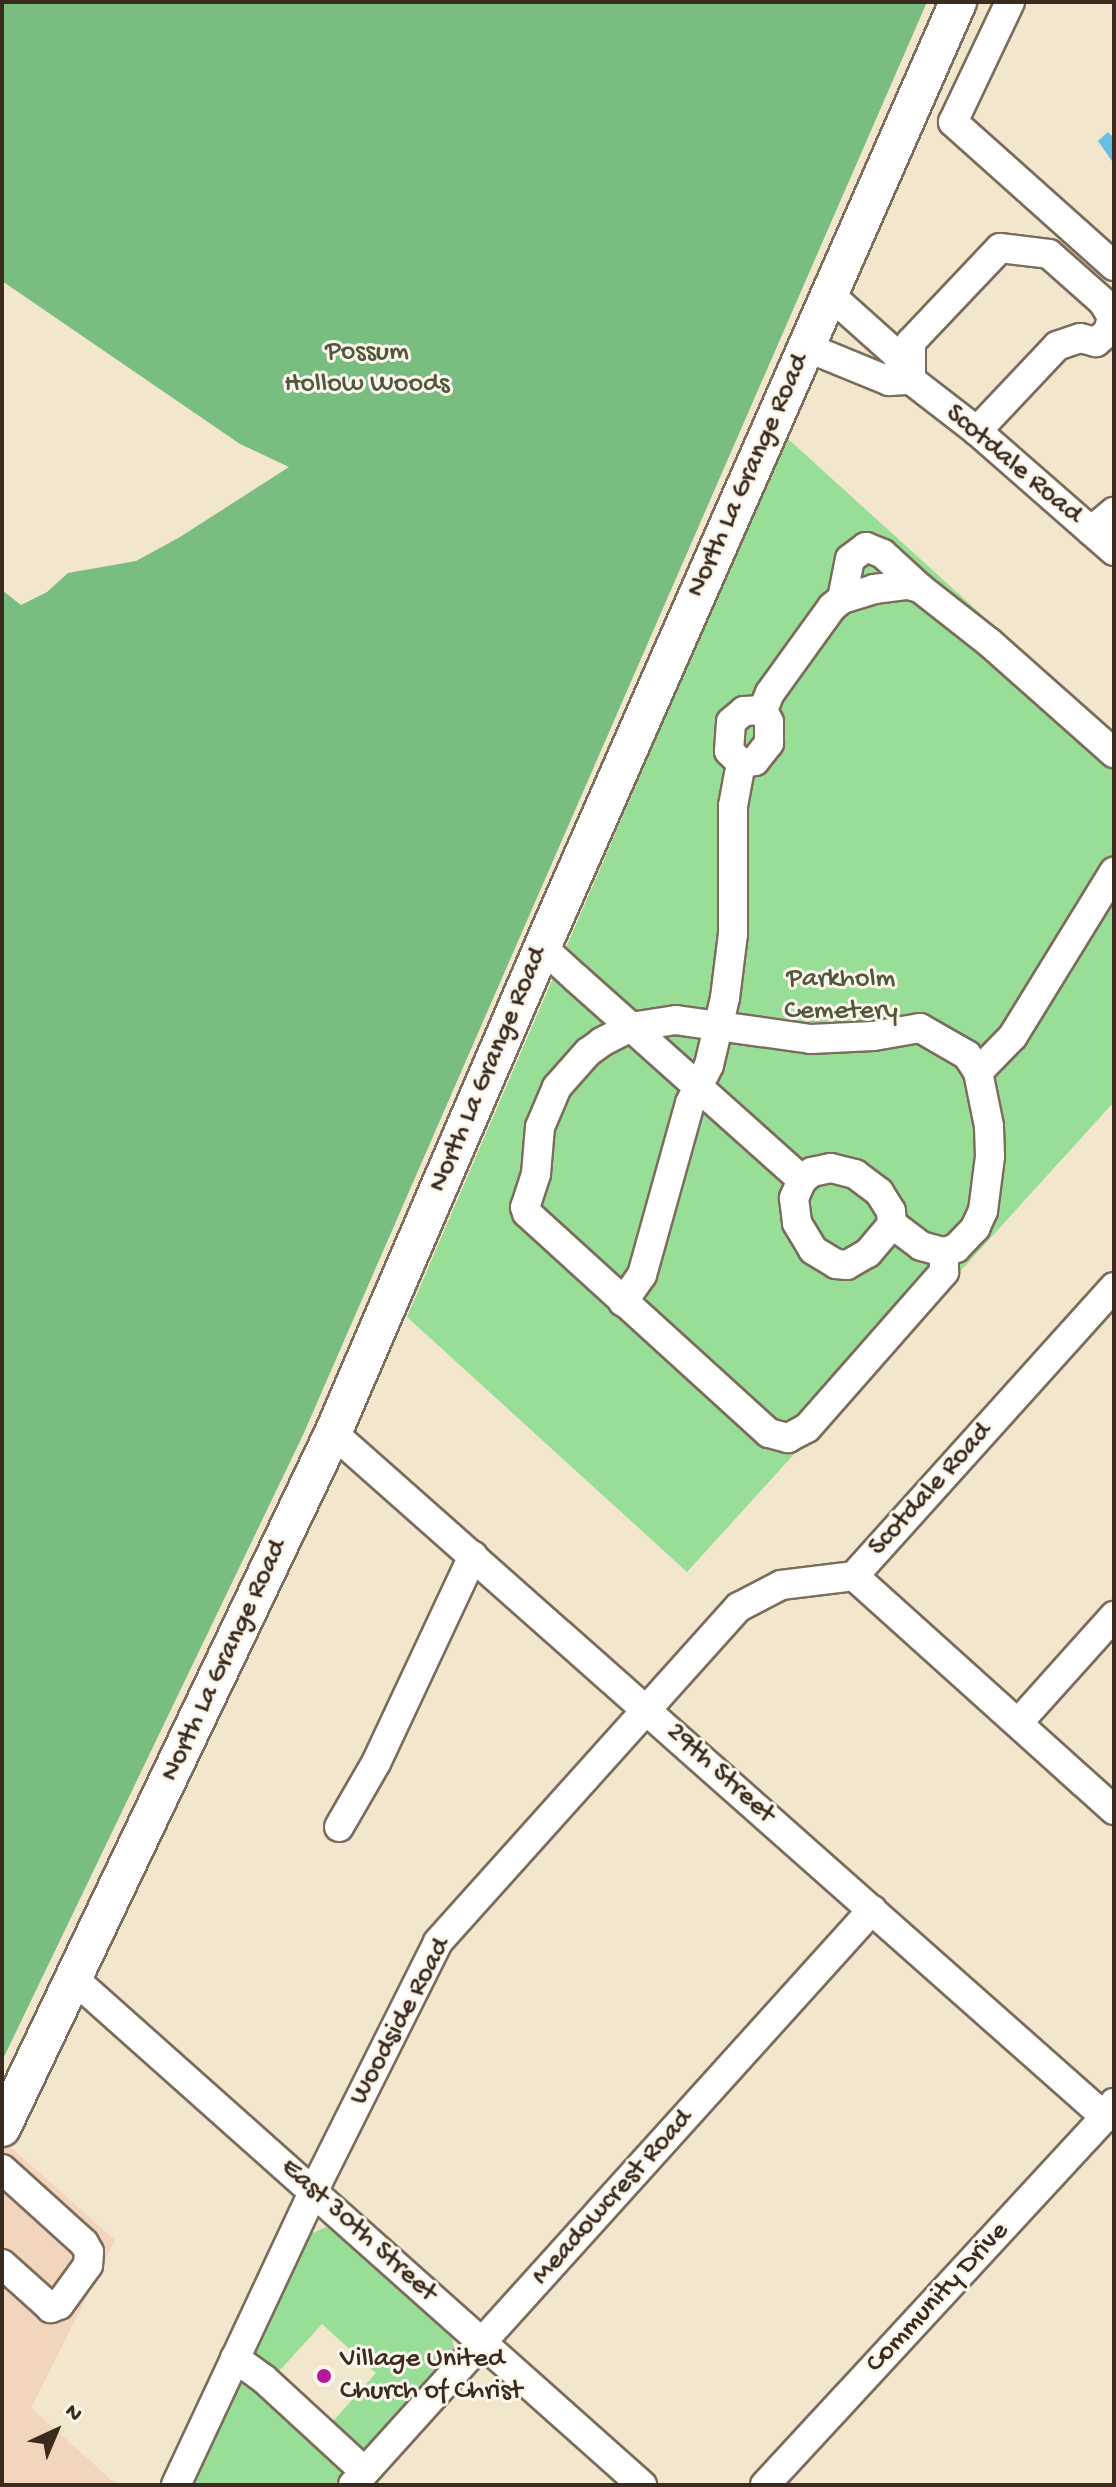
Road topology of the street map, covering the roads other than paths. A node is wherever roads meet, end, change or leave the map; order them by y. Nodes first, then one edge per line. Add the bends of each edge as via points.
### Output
1 (958, 2) edge
2 (1010, 2) edge
3 (1114, 266) edge
4 (829, 294) junction
5 (806, 347) junction
6 (911, 380) junction
7 (977, 431) junction
8 (1114, 512) edge
9 (1091, 531) junction
10 (1114, 551) edge
11 (920, 588) junction
12 (842, 599) junction
13 (1114, 753) edge
14 (1114, 872) edge
15 (542, 947) junction
16 (718, 1026) junction
17 (631, 1027) junction
18 (978, 1072) junction
19 (698, 1087) junction
20 (802, 1180) junction
21 (892, 1224) junction
22 (944, 1252) junction
23 (1114, 1287) edge
24 (623, 1302) junction
25 (333, 1433) junction
26 (473, 1556) junction
27 (854, 1576) junction
28 (1114, 1616) edge
29 (647, 1710) junction
30 (1018, 1723) junction
31 (1114, 1810) edge
32 (339, 1827) dead end
33 (872, 1910) junction
34 (74, 1979) junction
35 (1111, 2112) edge
36 (2, 2128) edge
37 (2, 2169) edge
38 (314, 2190) junction
39 (2, 2264) edge
40 (483, 2343) junction
41 (235, 2358) junction
42 (359, 2478) edge
43 (176, 2485) edge
44 (642, 2485) edge
45 (765, 2485) edge

1 - 4 main road, North La Grange Road
2 - 3 street via 953,122
4 - 5 main road, North La Grange Road
4 - 6 street, Scotdale Road via 895,353
5 - 6 street, Scotdale Road via 889,381
5 - 15 main road, North La Grange Road
6 - 7 street, Scotdale Road
6 - 7 street via 911,342 1000,248 1049,254 1103,302 1112,317 1108,332 1096,342 1080,338 1057,346
7 - 9 street, Scotdale Road
8 - 9 street
9 - 10 street, Scotdale Road
11 - 12 street via 894,586
11 - 12 street via 883,554 866,547 850,559
11 - 13 street
12 - 16 street via 800,647 763,710 744,711 731,722 729,751 741,763 731,828 732,963
14 - 18 street via 1013,1036
15 - 17 street
15 - 25 main road, North La Grange Road
16 - 17 street via 676,1020
16 - 18 street via 811,1039 920,1028 967,1055
16 - 19 street
17 - 19 street
17 - 24 street via 588,1052 557,1087 540,1127 536,1174 525,1207 531,1219
18 - 22 street via 989,1126 983,1211 966,1240
19 - 20 street
19 - 24 street via 642,1275
20 - 21 street via 831,1168 855,1174 879,1192
20 - 21 street via 794,1198 797,1223 824,1259 847,1265 868,1253
21 - 22 street via 921,1246
22 - 24 street via 944,1272 807,1428 788,1438 769,1433
23 - 27 street, Scotdale Road
25 - 26 street, 29th Street
25 - 34 main road, North La Grange Road
26 - 29 street, 29th Street
26 - 32 street via 376,1763
27 - 29 street, Woodside Road via 781,1585 739,1607
27 - 30 street, Scotdale Road
28 - 30 street
29 - 33 street, 29th Street
29 - 38 street, Woodside Road via 438,1942
30 - 31 street, Scotdale Road
33 - 35 street, 29th Street
33 - 40 street, Meadowcrest Road
34 - 36 main road, North La Grange Road
34 - 38 street, East 30th Street
35 - 45 street, Community Drive
37 - 39 street via 89,2252 88,2265 59,2305 51,2308
38 - 40 street, East 30th Street
38 - 41 street, Woodside Road
40 - 42 street, Meadowcrest Road
40 - 44 street, East 30th Street
41 - 42 street via 264,2379
41 - 43 street, Woodside Road

